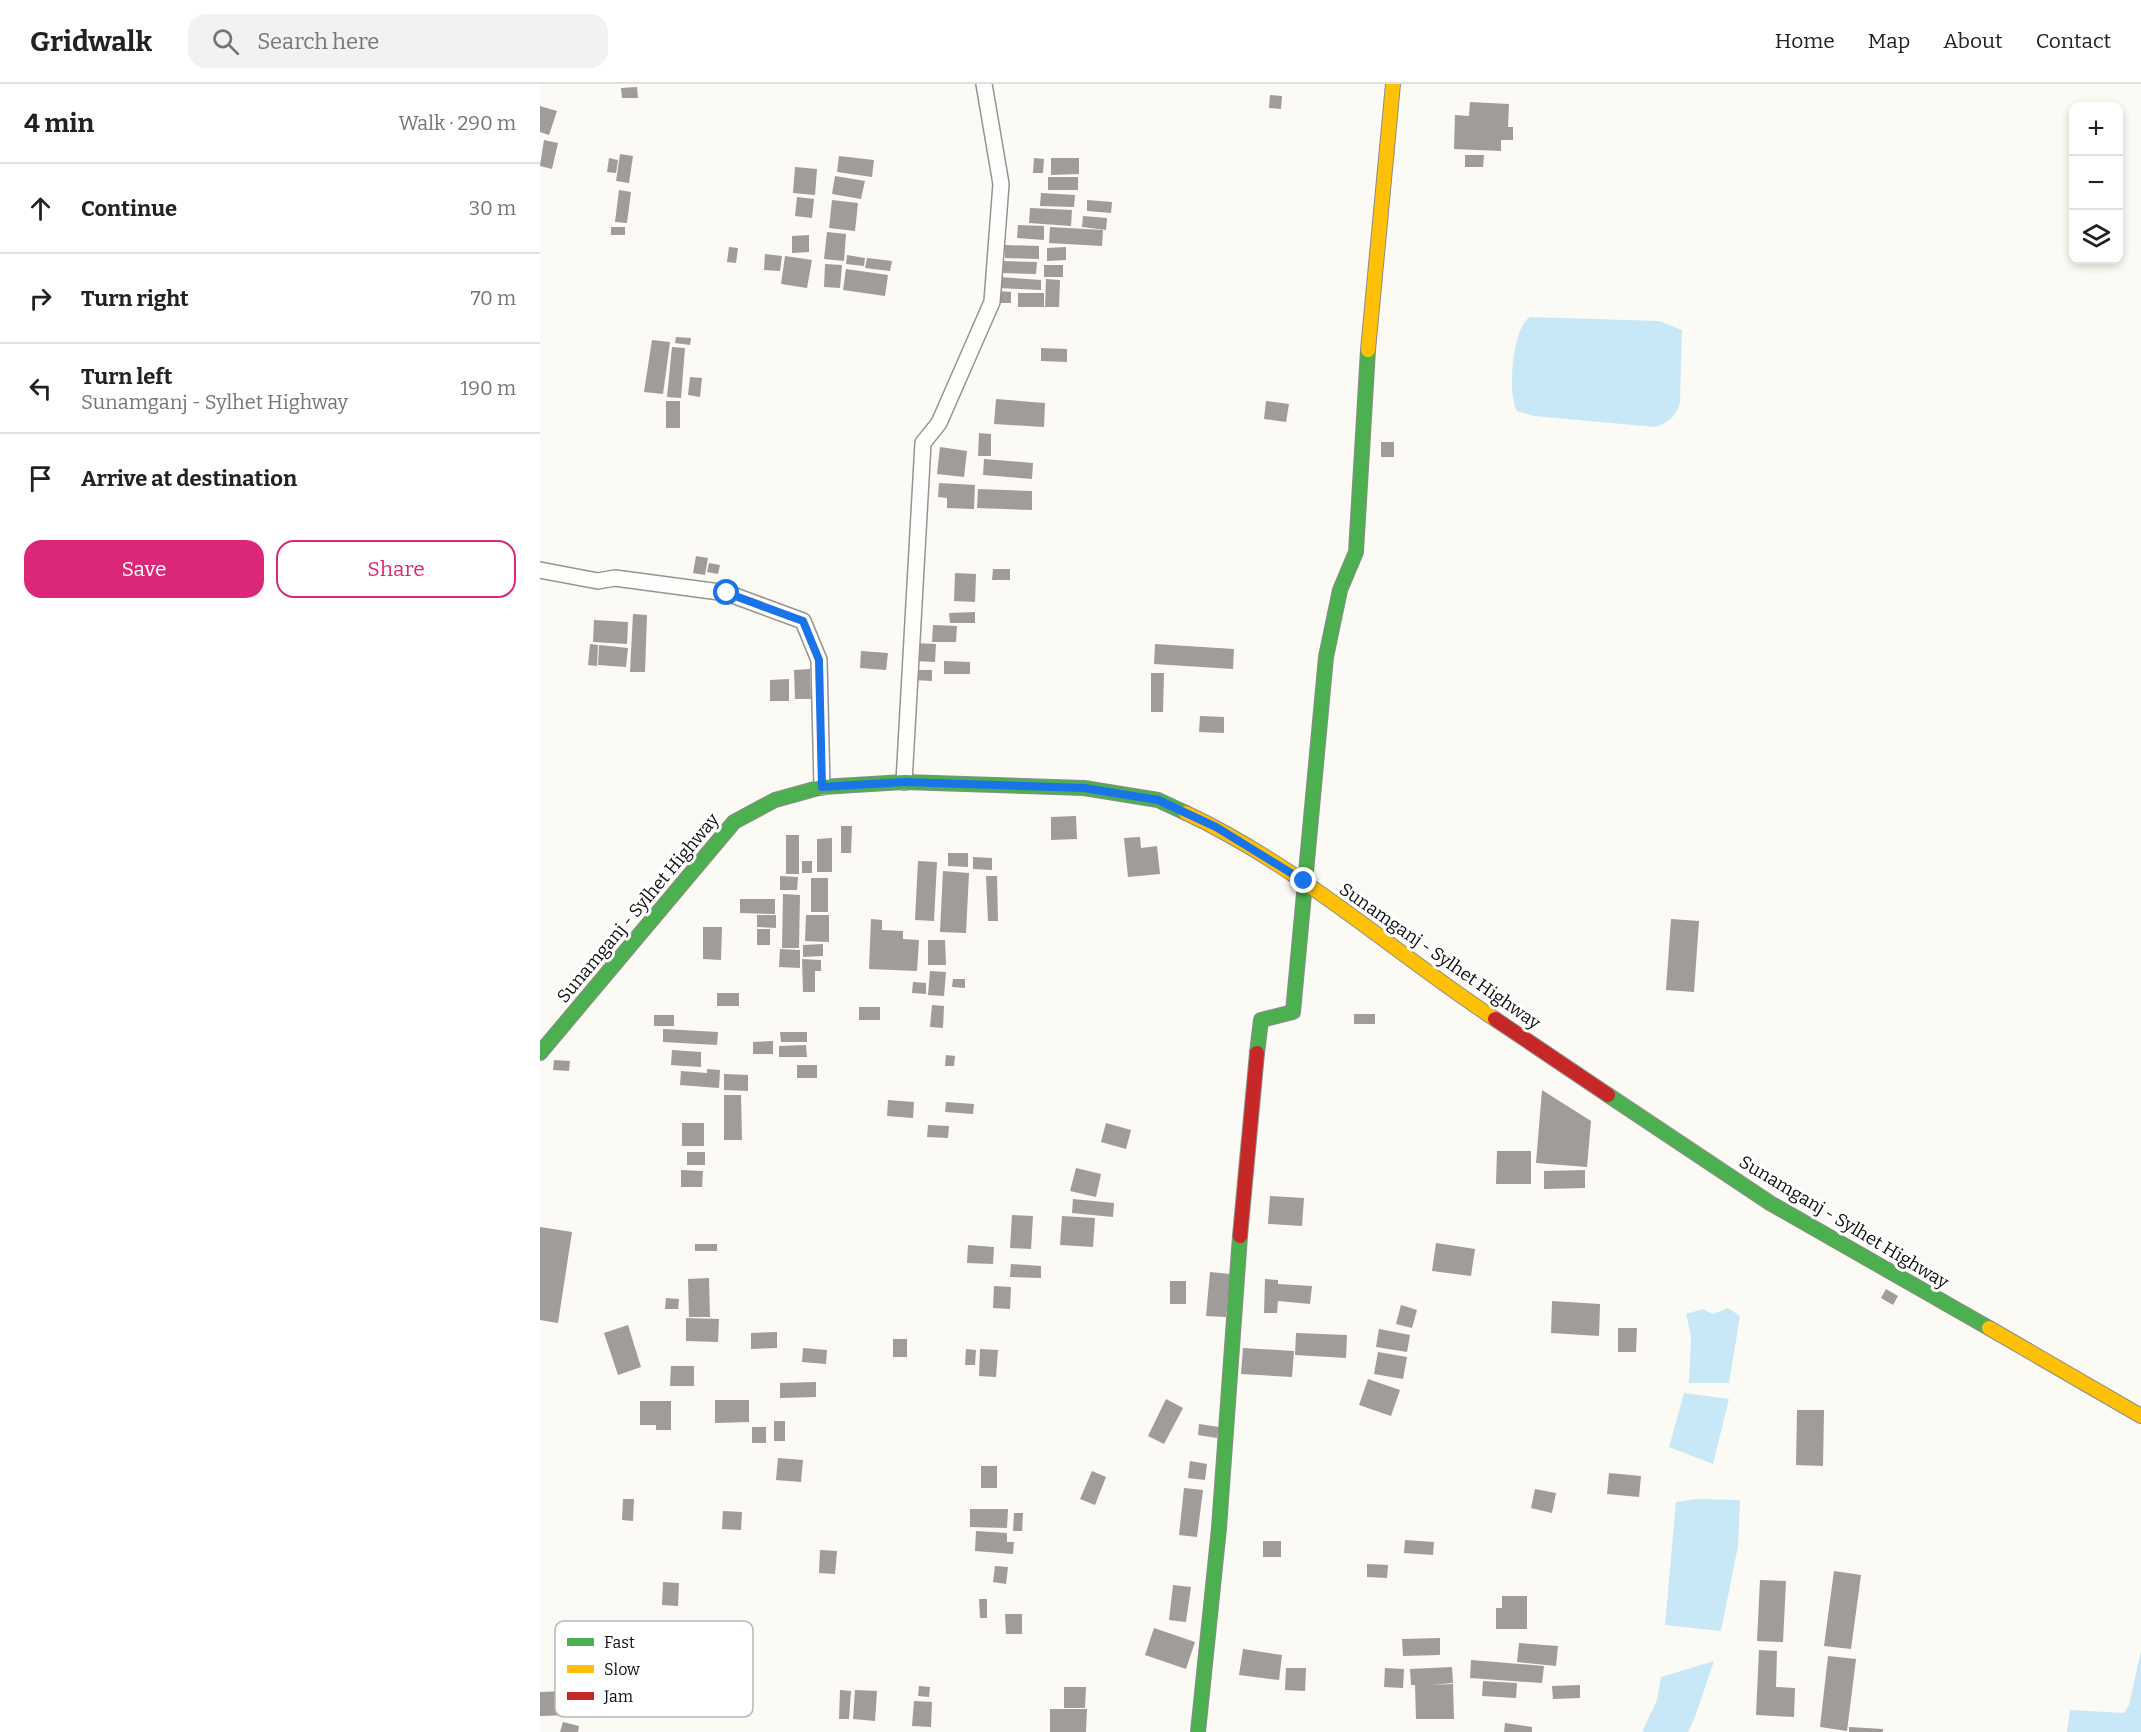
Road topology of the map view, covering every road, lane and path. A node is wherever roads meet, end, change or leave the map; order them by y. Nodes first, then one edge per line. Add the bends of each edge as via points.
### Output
1 (984, 84) edge
2 (1393, 84) edge
3 (540, 570) edge
4 (904, 782) junction
5 (822, 787) junction
6 (1304, 881) junction
7 (540, 1053) edge
8 (2141, 1416) edge
9 (1198, 1732) edge

1 - 4 street via 1001,184 992,302 939,423 923,443
2 - 6 main road via 1364,394 1356,552 1340,590 1326,657
3 - 5 street via 598,581 615,578 727,593 803,621 819,660
4 - 5 main road, Sunamganj - Sylhet Highway
4 - 6 main road, Sunamganj - Sylhet Highway via 1084,788 1158,800 1216,827
5 - 7 main road, Sunamganj - Sylhet Highway via 775,800 734,822
6 - 8 main road, Sunamganj - Sylhet Highway via 1448,988 1770,1203
6 - 9 main road via 1293,1012 1262,1020 1251,1098 1219,1530

